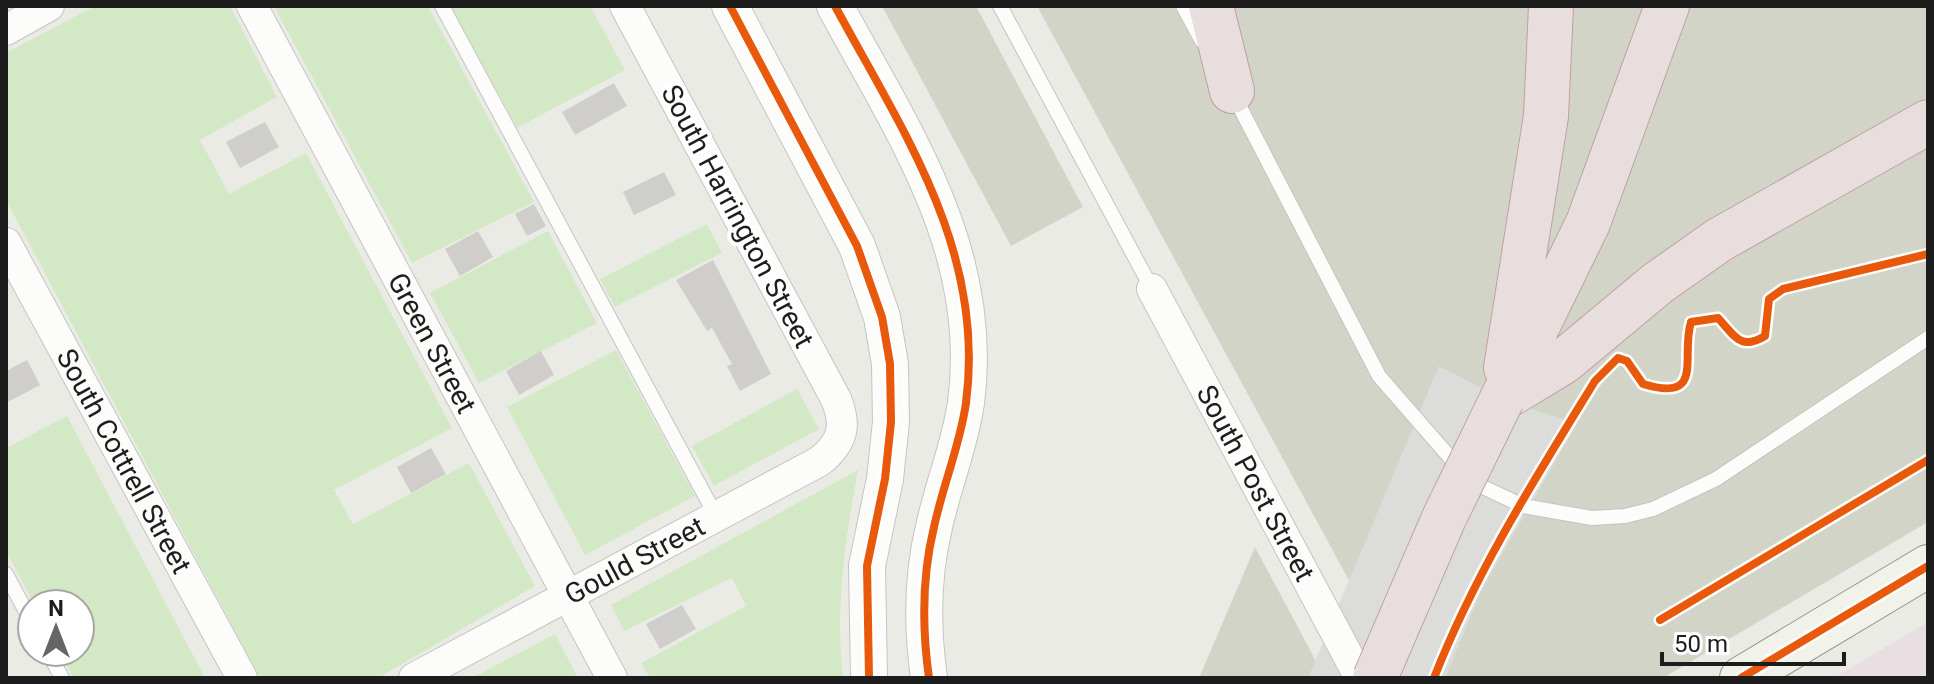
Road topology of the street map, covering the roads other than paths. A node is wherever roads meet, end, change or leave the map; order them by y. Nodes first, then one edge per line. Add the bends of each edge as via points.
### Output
1 (49, 6) edge
2 (252, 6) edge
3 (442, 6) edge
4 (625, 6) edge
5 (730, 6) edge
6 (835, 6) edge
7 (1000, 6) edge
8 (1183, 6) edge
9 (1211, 6) edge
10 (1667, 6) edge
11 (1550, 14) edge
12 (6, 30) edge
13 (1232, 91) junction
14 (1928, 122) edge
15 (6, 243) edge
16 (1152, 289) joint
17 (1928, 338) edge
18 (1502, 399) junction
19 (844, 429) joint
20 (716, 516) junction
21 (1928, 566) edge
22 (6, 574) edge
23 (16, 593) edge
24 (568, 596) junction
25 (423, 676) edge
26 (242, 678) edge
27 (612, 678) edge
28 (869, 678) edge
29 (929, 678) edge
30 (1360, 678) edge
31 (1375, 678) edge
32 (1741, 678) edge

1 - 12 street
2 - 24 street, Green Street
3 - 20 lane
4 - 19 street, South Harrington Street via 836,399
5 - 28 street via 857,246 888,344 890,448 865,590
6 - 29 street via 932,188 952,239 964,296 965,403 933,527 926,577
7 - 16 lane
8 - 13 lane
9 - 13 highway
10 - 18 highway via 1588,223
11 - 18 highway via 1542,152
13 - 17 lane via 1379,376 1453,461 1483,487 1523,506 1609,518 1670,502 1761,451
14 - 18 highway via 1719,240 1563,362
15 - 26 street, South Cottrell Street
16 - 30 street, South Post Street
18 - 31 highway, bridge
19 - 20 street, Gould Street via 820,461
20 - 24 street, Gould Street
21 - 32 main road
22 - 23 lane
24 - 25 street, Gould Street
24 - 27 street, Green Street

